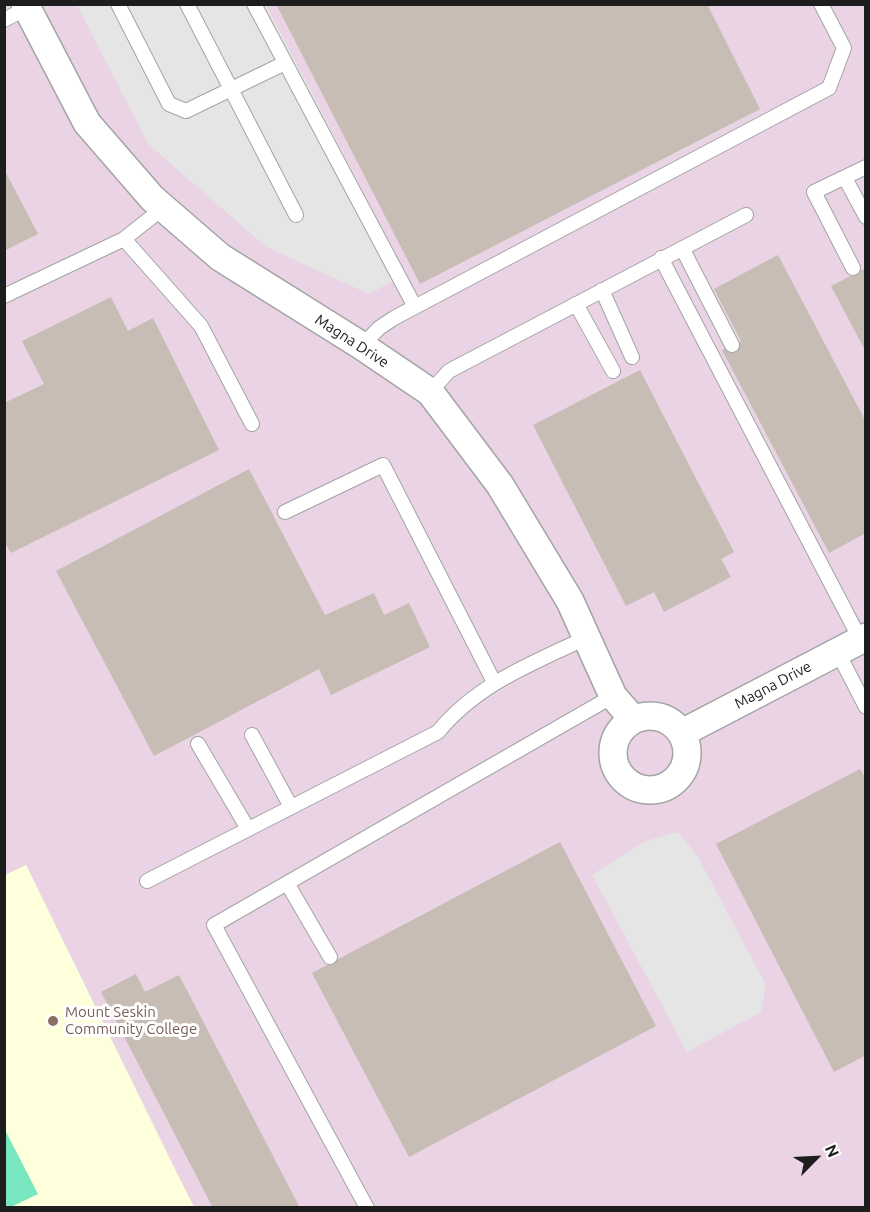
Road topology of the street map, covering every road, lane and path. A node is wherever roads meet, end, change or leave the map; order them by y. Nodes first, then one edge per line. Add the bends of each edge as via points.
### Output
1 (118, 4) edge
2 (187, 4) edge
3 (254, 4) edge
4 (821, 4) edge
5 (19, 11) edge
6 (285, 63) junction
7 (230, 88) junction
8 (866, 167) edge
9 (844, 177) junction
10 (163, 208) junction
11 (296, 215) dead end
12 (746, 215) dead end
13 (866, 217) edge
14 (124, 239) junction
15 (682, 248) junction
16 (661, 258) junction
17 (853, 268) dead end
18 (602, 290) junction
19 (4, 296) edge
20 (576, 304) junction
21 (415, 307) junction
22 (732, 345) dead end
23 (362, 346) junction
24 (632, 357) dead end
25 (613, 371) dead end
26 (430, 392) junction
27 (252, 424) dead end
28 (285, 512) dead end
29 (588, 637) junction
30 (854, 642) edge
31 (494, 682) junction
32 (614, 696) junction
33 (866, 707) edge
34 (633, 719) junction
35 (682, 733) junction
36 (252, 735) dead end
37 (198, 744) dead end
38 (291, 807) junction
39 (248, 829) junction
40 (147, 881) dead end
41 (287, 883) junction
42 (330, 957) dead end
43 (366, 1208) edge

1 - 7 lane via 170,104 186,111
2 - 7 lane
3 - 6 lane
4 - 21 lane via 844,48 829,88
5 - 10 street, Magna Drive via 87,123
6 - 7 lane
6 - 21 lane
7 - 11 lane
8 - 9 lane
9 - 13 lane
9 - 17 lane via 814,192
10 - 14 lane
10 - 23 street, Magna Drive via 220,257
12 - 15 lane
14 - 19 lane
14 - 27 lane via 201,326
15 - 16 lane
15 - 22 lane
16 - 18 lane
16 - 30 lane
18 - 20 lane
18 - 24 lane
20 - 25 lane
20 - 26 lane via 449,371
21 - 23 lane via 378,327
23 - 26 street, Magna Drive
26 - 29 street, Magna Drive via 500,484
28 - 31 lane via 383,465
29 - 31 lane
29 - 32 street, Magna Drive
30 - 33 lane
30 - 35 street, Magna Drive
31 - 38 lane via 451,716 438,732
32 - 34 street, Magna Drive
32 - 41 lane
34 - 35 street via 665,718
34 - 35 street via 615,737 613,756 619,774 639,789 652,790 675,781 687,758
36 - 38 lane
37 - 39 lane
38 - 39 lane
39 - 40 lane
41 - 42 lane
41 - 43 lane via 214,925

